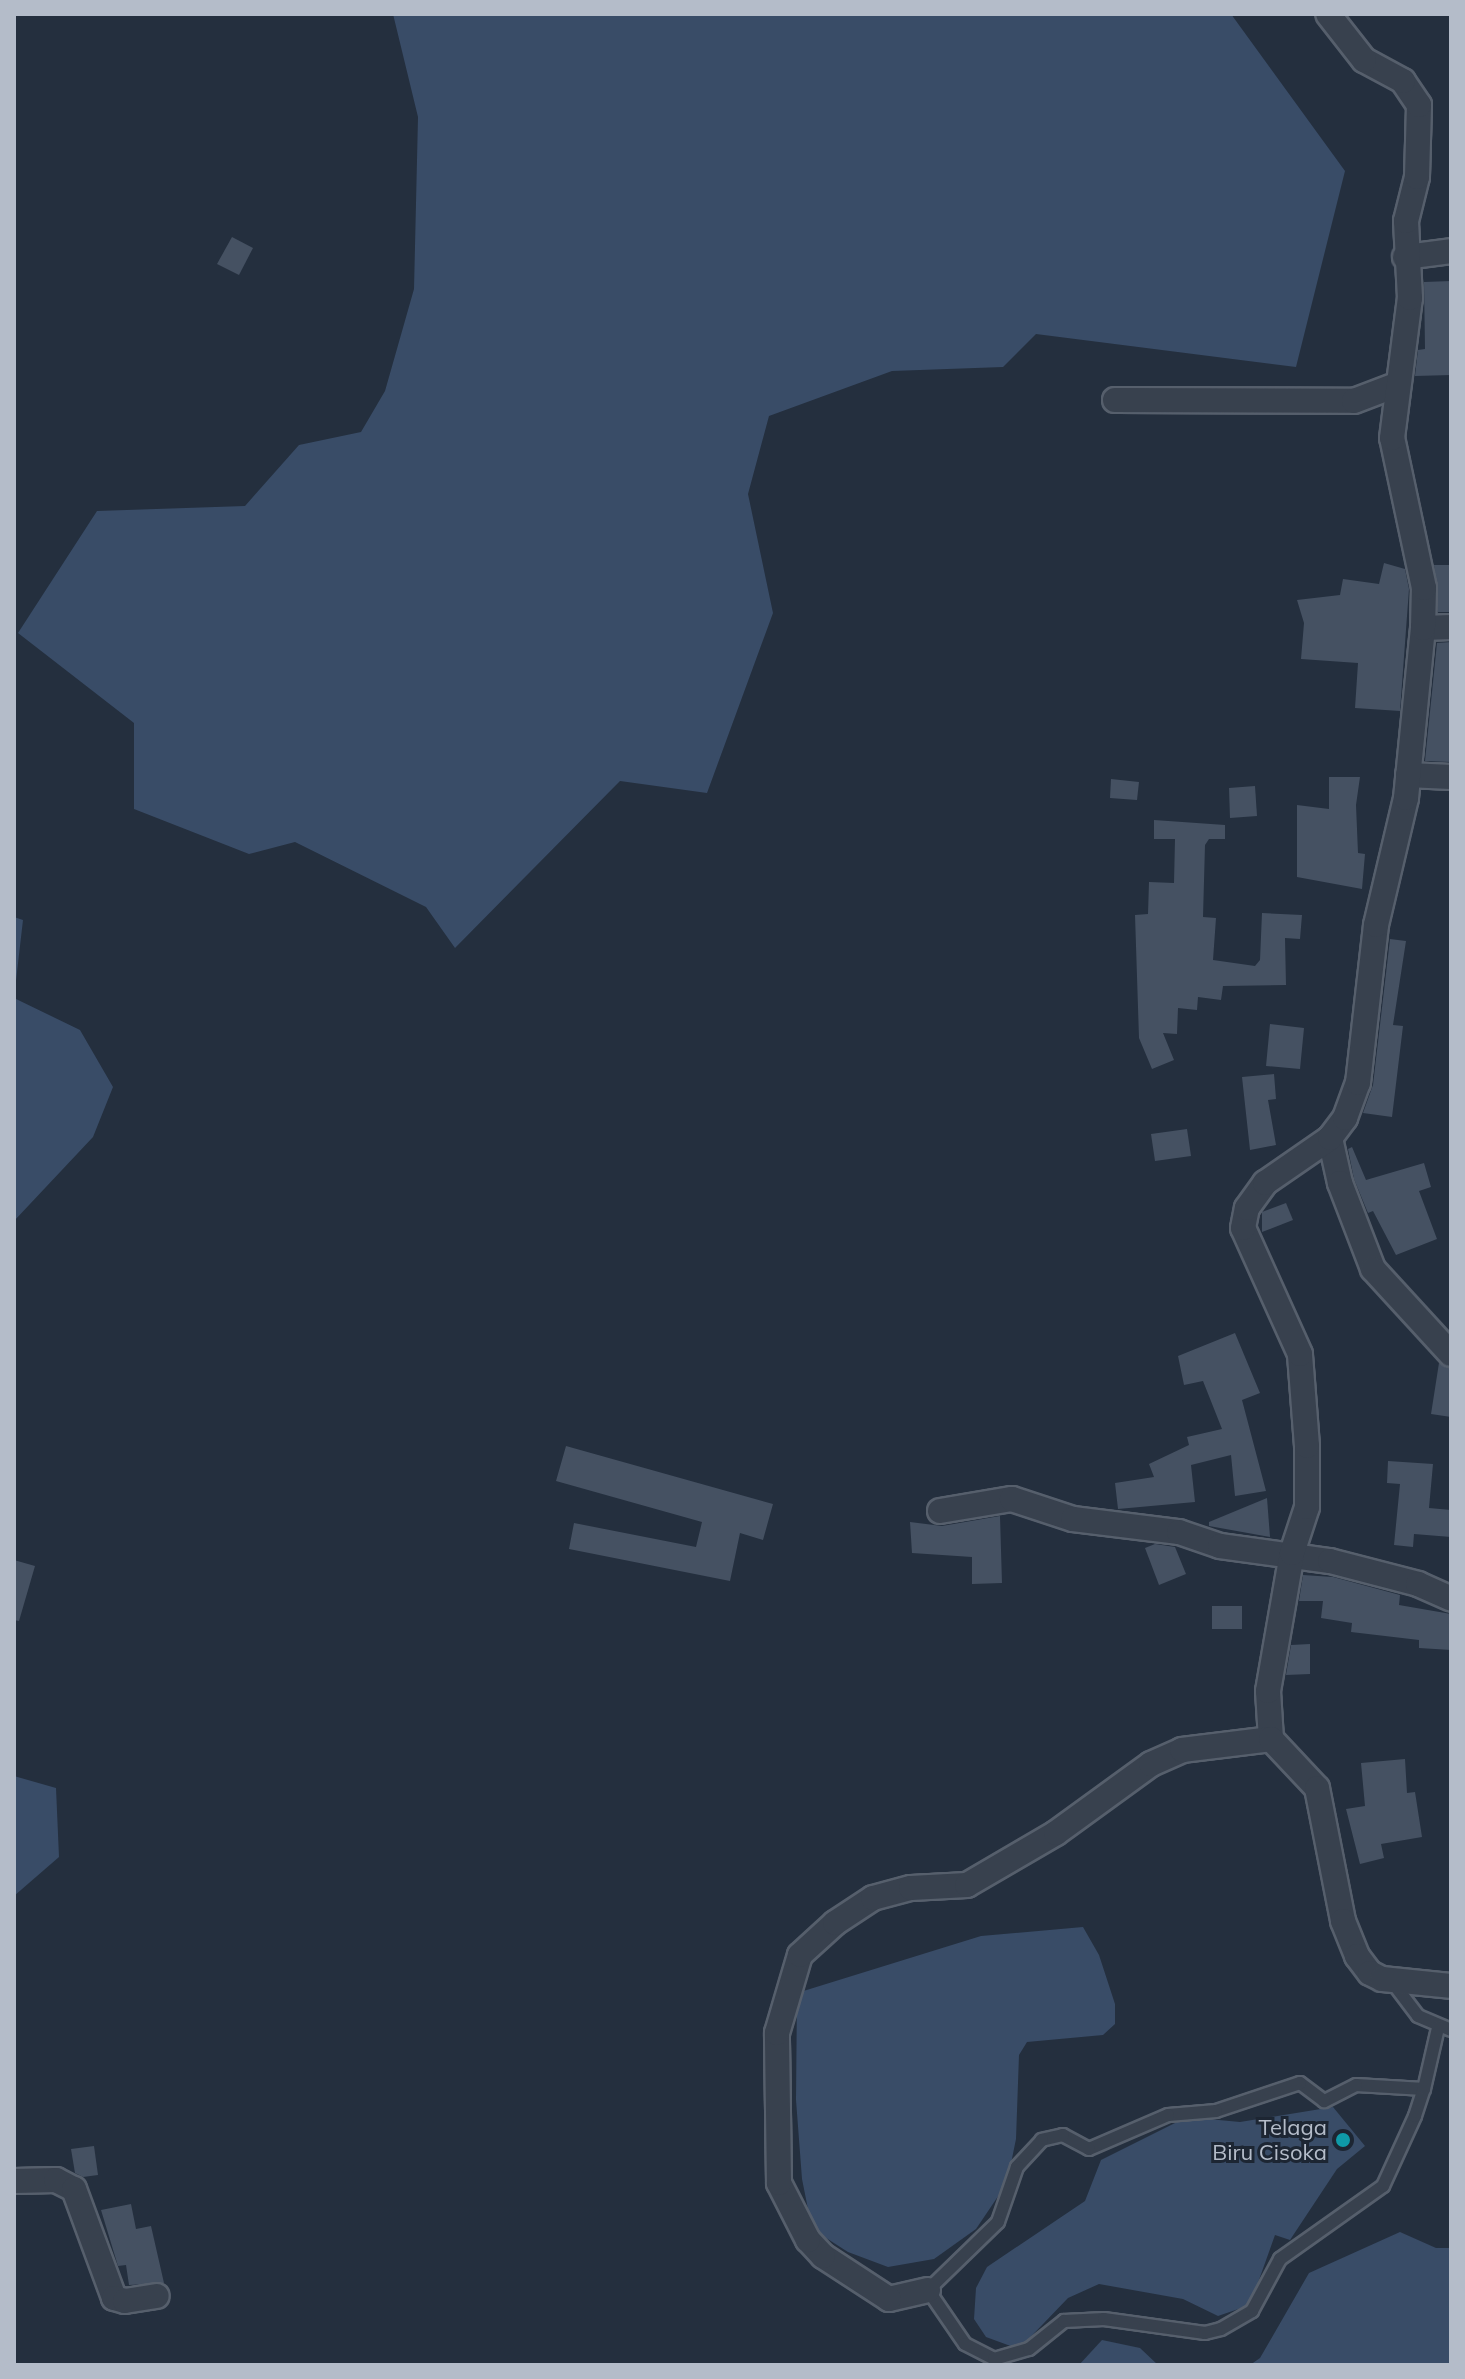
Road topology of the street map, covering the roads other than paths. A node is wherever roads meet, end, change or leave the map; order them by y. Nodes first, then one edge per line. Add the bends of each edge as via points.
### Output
1 (1331, 16) edge
2 (1451, 251) edge
3 (1405, 257) junction
4 (1396, 385) junction
5 (1115, 400) dead end
6 (1451, 627) edge
7 (1423, 628) junction
8 (1408, 775) junction
9 (1451, 777) edge
10 (1330, 1138) junction
11 (1451, 1354) edge
12 (940, 1511) dead end
13 (1292, 1553) junction
14 (1451, 1599) edge
15 (1271, 1739) junction
16 (1390, 1979) junction
17 (1451, 1986) edge
18 (1444, 2029) edge
19 (1424, 2089) junction
20 (14, 2181) edge
21 (928, 2290) junction
22 (157, 2296) dead end

1 - 3 street via 1364,60 1403,81 1419,105 1417,177
2 - 3 street
3 - 4 street via 1410,298
4 - 5 street via 1354,401
4 - 7 street via 1392,438 1424,588
6 - 7 street
7 - 8 street
8 - 9 street
8 - 10 street via 1376,925 1358,1083 1345,1118
10 - 11 street via 1340,1183 1373,1269
10 - 13 street via 1265,1183 1247,1208 1243,1228 1300,1354 1307,1507
12 - 13 street via 1012,1499 1073,1519
13 - 14 street via 1418,1584
13 - 15 street via 1268,1691
15 - 16 street via 1317,1788 1343,1921 1370,1973
15 - 21 street via 1182,1750 1151,1764 1056,1833 967,1885 911,1888 873,1898 800,1955 777,2033 779,2183 808,2240 823,2256 889,2299
16 - 17 street
16 - 18 lane via 1404,2003
18 - 19 lane
19 - 21 lane via 1356,2085 1324,2101 1300,2083 1216,2111 1168,2115 1089,2149 1063,2135 1042,2140 1017,2167 998,2222
19 - 21 lane via 1391,2173 1374,2197 1280,2259 1252,2311 1221,2329 1205,2333 1104,2319 1064,2321 1029,2349 984,2358 952,2330
20 - 22 street via 56,2180 74,2189 114,2298

